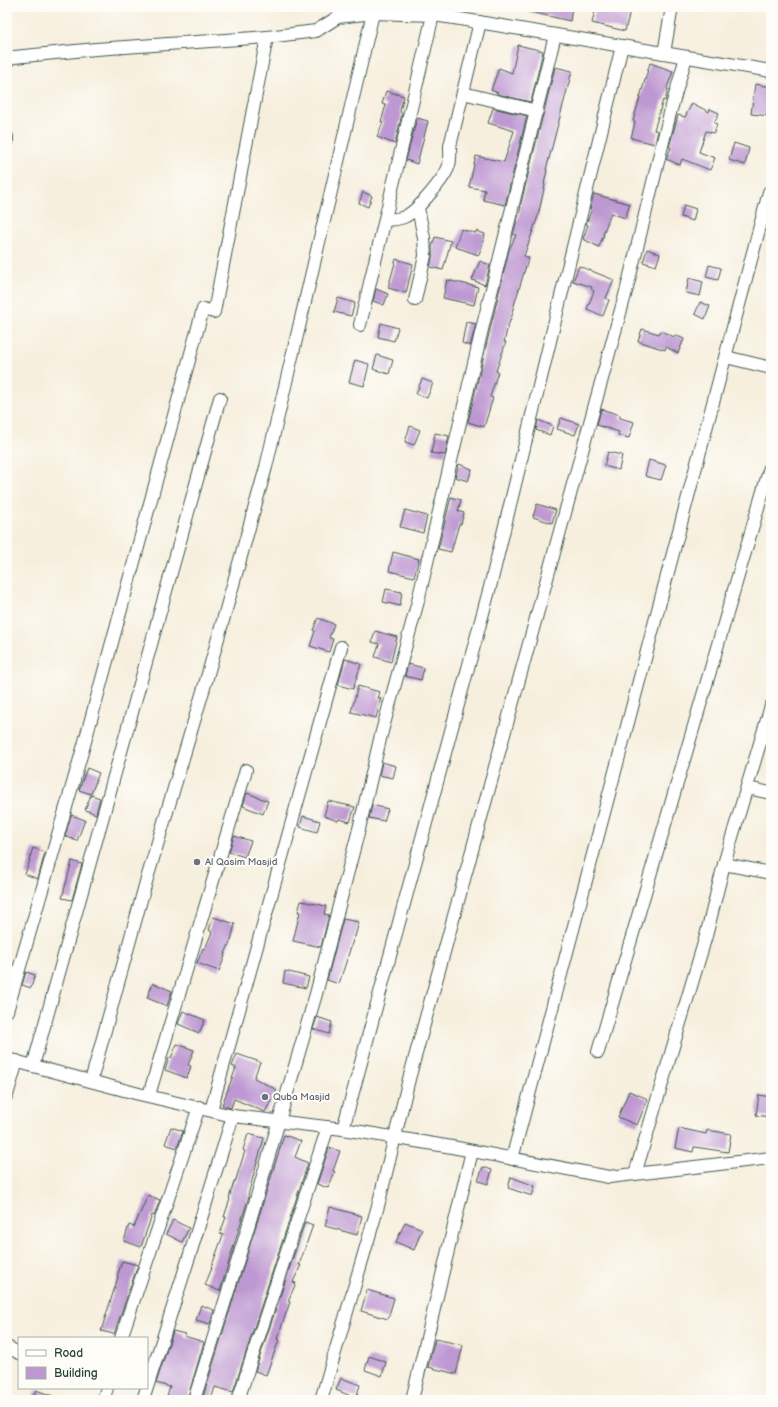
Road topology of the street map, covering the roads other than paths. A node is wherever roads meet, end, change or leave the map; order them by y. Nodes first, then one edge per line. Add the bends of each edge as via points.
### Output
1 (672, 7) edge
2 (373, 13) junction
3 (456, 13) edge
4 (433, 15) junction
5 (480, 22) junction
6 (556, 35) junction
7 (267, 36) junction
8 (622, 46) junction
9 (664, 53) junction
10 (686, 57) junction
11 (7, 60) edge
12 (771, 71) edge
13 (463, 93) junction
14 (536, 111) junction
15 (7, 137) edge
16 (7, 141) edge
17 (770, 192) dead end
18 (418, 208) junction
19 (385, 220) junction
20 (415, 300) dead end
21 (360, 325) dead end
22 (726, 357) junction
23 (771, 368) edge
24 (220, 398) dead end
25 (771, 464) edge
26 (341, 647) dead end
27 (771, 706) edge
28 (246, 770) dead end
29 (747, 788) junction
30 (771, 793) edge
31 (724, 864) junction
32 (771, 873) edge
33 (7, 1011) edge
34 (598, 1052) dead end
35 (12, 1060) edge
36 (33, 1066) junction
37 (91, 1081) junction
38 (7, 1095) edge
39 (150, 1095) junction
40 (199, 1107) junction
41 (211, 1110) junction
42 (233, 1116) junction
43 (278, 1121) junction
44 (328, 1127) junction
45 (343, 1128) junction
46 (395, 1137) junction
47 (472, 1151) junction
48 (771, 1158) edge
49 (512, 1159) junction
50 (635, 1174) junction
51 (121, 1337) edge
52 (7, 1347) edge
53 (18, 1352) edge
54 (148, 1384) edge
55 (107, 1389) edge
56 (147, 1389) edge
57 (104, 1400) edge
58 (143, 1400) edge
59 (194, 1400) edge
60 (238, 1400) edge
61 (321, 1400) edge
62 (412, 1400) edge

1 - 9 street
2 - 4 street
2 - 7 street via 338,17 316,31
2 - 37 street via 266,467
3 - 4 street
3 - 5 street
4 - 19 street
5 - 6 street
5 - 13 street
6 - 8 street
6 - 14 street
7 - 11 street via 96,49 14,57
7 - 33 street via 214,312 203,309 84,745
8 - 9 street
8 - 45 street via 490,587
9 - 10 street
10 - 12 street
10 - 46 street via 628,288
13 - 14 street
13 - 18 street via 450,146 449,166 442,179
14 - 43 street via 417,605 316,994
15 - 16 street
17 - 22 street
18 - 19 street via 398,219
18 - 20 street via 425,256
19 - 21 street
22 - 23 street
22 - 49 street
24 - 36 street
25 - 34 street
26 - 41 street
27 - 29 street
28 - 39 street
29 - 30 street
29 - 31 street
31 - 32 street
31 - 50 street via 706,936
35 - 36 street
35 - 38 street
36 - 37 street
37 - 39 street
39 - 40 street
40 - 41 street
40 - 51 street
41 - 42 street
42 - 43 street
42 - 54 street
43 - 44 street
43 - 59 street
44 - 45 street
44 - 60 street
45 - 46 street
46 - 47 street
46 - 61 street via 378,1206
47 - 49 street
47 - 62 street
48 - 50 street
49 - 50 street via 610,1177
52 - 53 street
55 - 57 street
56 - 58 street

